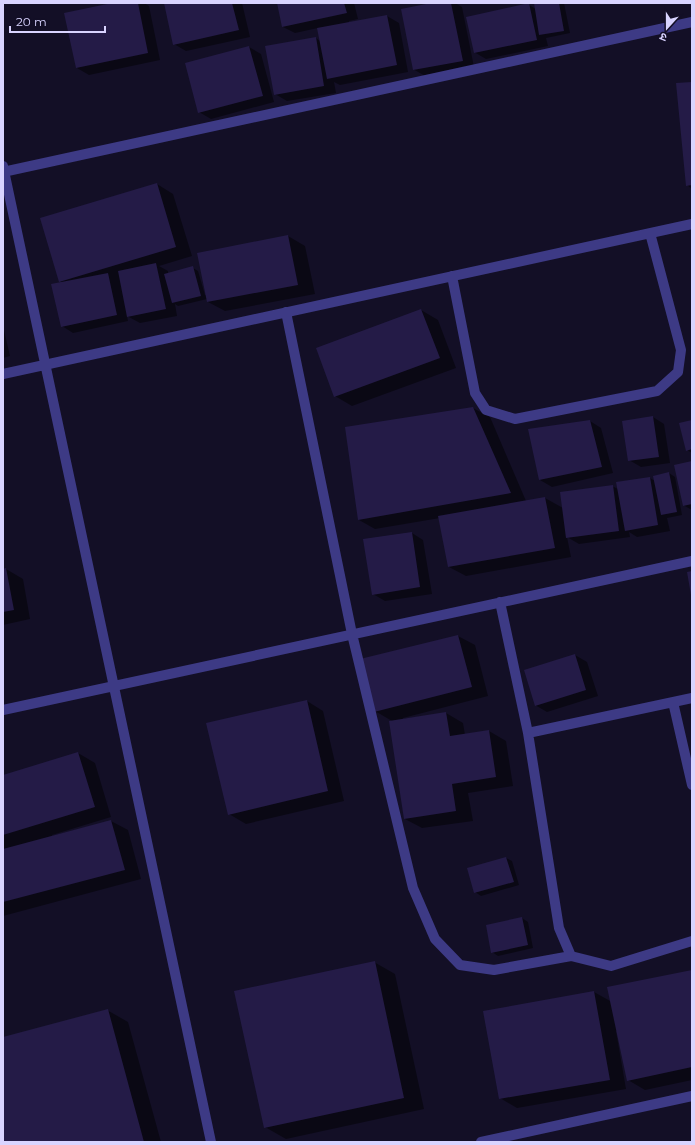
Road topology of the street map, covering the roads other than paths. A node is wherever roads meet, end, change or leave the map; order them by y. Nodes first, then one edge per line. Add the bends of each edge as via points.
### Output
1 (692, 22) edge
2 (3, 170) edge
3 (692, 224) edge
4 (650, 233) junction
5 (452, 276) junction
6 (286, 312) junction
7 (45, 365) junction
8 (3, 374) edge
9 (692, 561) edge
10 (500, 602) junction
11 (352, 634) junction
12 (114, 686) junction
13 (692, 698) edge
14 (672, 702) junction
15 (3, 710) edge
16 (528, 733) junction
17 (692, 784) edge
18 (692, 941) edge
19 (571, 956) junction
20 (692, 1096) edge
21 (510, 1139) edge
22 (211, 1142) edge
23 (481, 1142) edge

1 - 2 street
2 - 7 street
3 - 4 street
4 - 5 street
4 - 5 street via 681,350 678,372 657,391 515,419 486,410 475,393
5 - 6 street
6 - 7 street
6 - 11 street
7 - 8 street
7 - 12 street
9 - 10 street
10 - 11 street
10 - 16 street
11 - 12 street
11 - 19 street via 413,888 435,939 460,965 494,970
12 - 15 street
12 - 22 street
13 - 14 street
14 - 16 street
14 - 17 street
16 - 19 street via 559,928
18 - 19 street via 611,966
20 - 21 street
21 - 23 street

